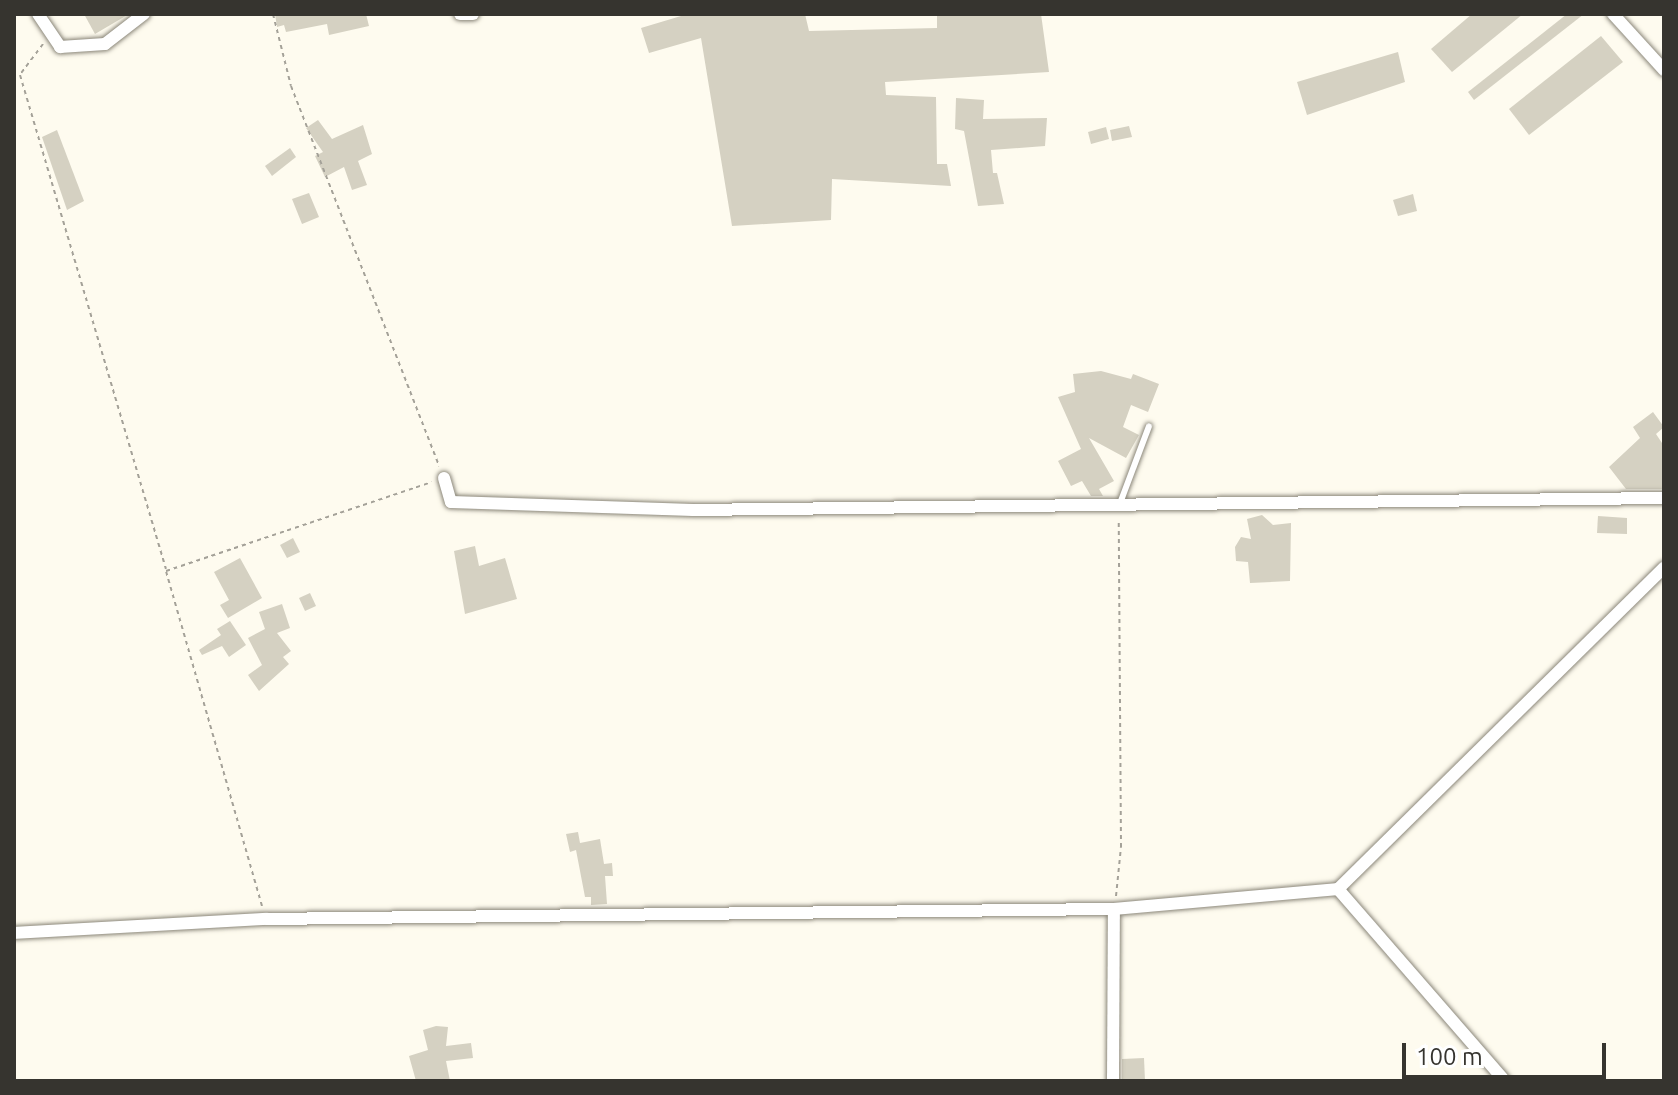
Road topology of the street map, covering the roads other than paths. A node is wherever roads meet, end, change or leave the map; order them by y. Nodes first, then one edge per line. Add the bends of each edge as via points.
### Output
1 (38, 14) edge
2 (144, 14) edge
3 (460, 14) edge
4 (473, 14) edge
5 (1613, 14) edge
6 (1664, 70) edge
7 (1149, 426) dead end
8 (444, 478) road end
9 (1664, 498) edge
10 (1119, 506) junction
11 (1664, 567) edge
12 (1338, 889) junction
13 (1114, 909) junction
14 (14, 933) edge
15 (1113, 1081) edge
16 (1505, 1081) edge

1 - 2 street via 60,47 105,44
3 - 4 street
5 - 6 street
7 - 10 lane
8 - 10 street via 451,502 693,510
9 - 10 street
11 - 12 street
12 - 13 street
12 - 16 street
13 - 14 street via 266,919
13 - 15 street

